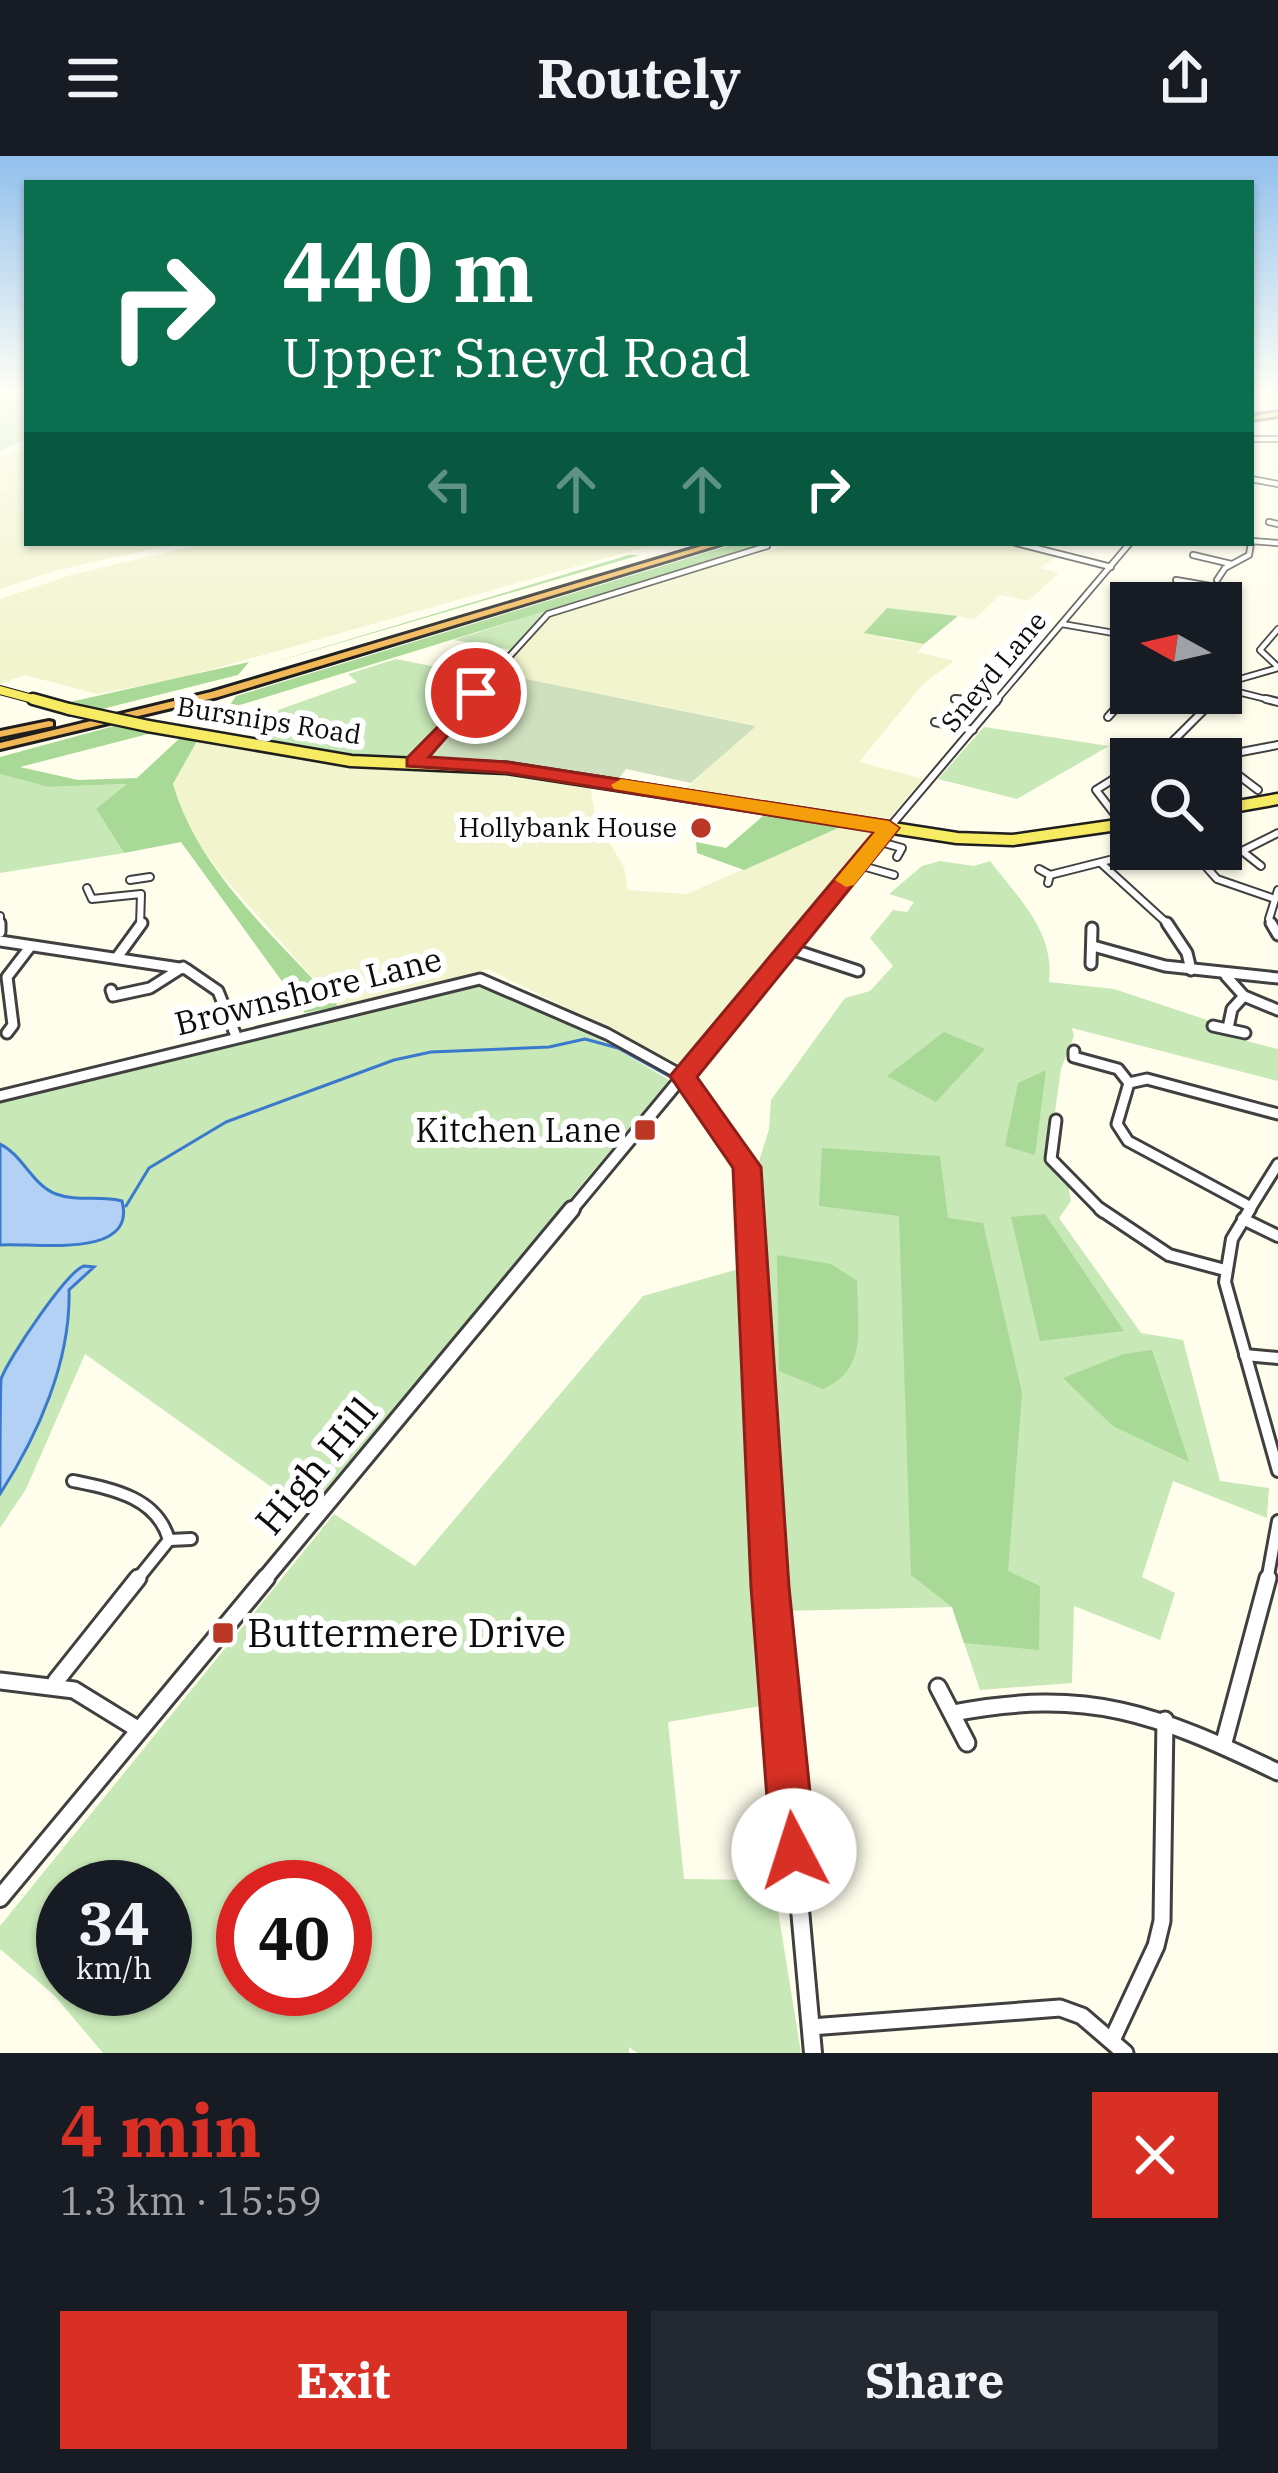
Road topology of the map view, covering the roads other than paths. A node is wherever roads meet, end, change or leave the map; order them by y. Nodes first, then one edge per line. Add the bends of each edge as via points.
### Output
1 (1268, 522) dead end
2 (1278, 524) edge
3 (689, 546) edge
4 (712, 546) edge
5 (762, 546) edge
6 (1028, 546) edge
7 (1128, 546) edge
8 (1250, 546) edge
9 (1199, 549) dead end
10 (1231, 564) junction
11 (1111, 567) junction
12 (1210, 573) dead end
13 (1063, 623) junction
14 (1277, 630) edge
15 (1110, 632) edge
16 (1278, 668) edge
17 (1242, 678) edge
18 (0, 691) edge
19 (1242, 692) edge
20 (954, 699) dead end
21 (996, 702) junction
22 (1278, 702) edge
23 (1203, 714) edge
24 (935, 722) dead end
25 (973, 730) junction
26 (1177, 738) edge
27 (0, 742) edge
28 (1278, 745) edge
29 (1242, 754) edge
30 (414, 762) junction
31 (1242, 780) edge
32 (1110, 781) edge
33 (1250, 787) dead end
34 (1278, 799) edge
35 (1110, 805) edge
36 (1242, 805) edge
37 (1110, 826) edge
38 (889, 828) junction
39 (1276, 828) edge
40 (877, 841) junction
41 (1242, 850) joint
42 (898, 857) dead end
43 (1110, 861) edge
44 (1102, 864) junction
45 (859, 865) junction
46 (1261, 866) dead end
47 (1039, 869) dead end
48 (1209, 870) edge
49 (894, 875) dead end
50 (140, 880) dead end
51 (104, 890) dead end
52 (141, 894) junction
53 (1275, 894) edge
54 (0, 916) edge
55 (1092, 928) dead end
56 (1278, 934) edge
57 (0, 937) edge
58 (1093, 946) junction
59 (30, 947) junction
60 (791, 949) junction
61 (118, 956) junction
62 (1091, 964) dead end
63 (183, 968) junction
64 (1192, 970) junction
65 (858, 971) dead end
66 (1226, 976) junction
67 (1278, 978) edge
68 (111, 990) dead end
69 (1244, 997) junction
70 (1278, 1010) edge
71 (26, 1025) dead end
72 (1213, 1026) dead end
73 (1228, 1028) junction
74 (1245, 1033) dead end
75 (236, 1036) junction
76 (1074, 1051) dead end
77 (683, 1076) junction
78 (1129, 1083) junction
79 (0, 1096) edge
80 (1278, 1114) edge
81 (1056, 1120) dead end
82 (1278, 1164) edge
83 (1247, 1213) junction
84 (1278, 1236) edge
85 (1225, 1270) junction
86 (1245, 1355) junction
87 (1278, 1358) edge
88 (1278, 1472) edge
89 (74, 1481) dead end
90 (1278, 1521) edge
91 (169, 1540) junction
92 (191, 1540) dead end
93 (0, 1681) edge
94 (56, 1681) junction
95 (938, 1688) dead end
96 (953, 1713) junction
97 (1165, 1720) junction
98 (139, 1730) junction
99 (967, 1744) dead end
100 (1222, 1746) junction
101 (1278, 1772) edge
102 (0, 1898) edge
103 (809, 2027) junction
104 (1113, 2038) junction
105 (813, 2053) edge
106 (1125, 2053) edge

1 - 2 street
3 - 27 highway
4 - 27 highway via 185,703
5 - 30 street via 548,614
6 - 11 street
7 - 11 street, Sneyd Lane
8 - 10 street
9 - 10 street via 1192,557
10 - 12 street via 1218,578
11 - 13 street, Sneyd Lane
13 - 15 street
13 - 21 street, Sneyd Lane
14 - 16 street via 1261,650
16 - 17 street
18 - 30 main road, Bursnips Road, bridge via 352,761
19 - 22 street
20 - 21 street
21 - 25 street, Sneyd Lane
23 - 26 street
24 - 25 street
25 - 38 street, Sneyd Lane
28 - 29 street
30 - 38 main road, Bursnips Road via 507,767
31 - 33 street
32 - 35 street via 1096,790
34 - 36 main road
37 - 38 main road, Bursnips Road via 988,841
38 - 40 street, High Hill
39 - 41 street
40 - 42 street via 902,848
40 - 45 street, High Hill
41 - 46 street
43 - 44 street
44 - 47 street via 1049,879
44 - 64 street via 1176,932
45 - 49 street
45 - 60 street, High Hill
48 - 53 street
50 - 52 street
51 - 52 street via 88,891 106,902
52 - 61 street via 142,923
53 - 56 street via 1269,919
54 - 57 street
55 - 58 street
57 - 59 street
58 - 62 street
58 - 64 street
59 - 61 street
59 - 71 street via 7,977 10,1029
60 - 65 street
60 - 77 street, High Hill
61 - 63 street
63 - 68 street via 142,991
63 - 75 street via 218,991
64 - 66 street
66 - 67 street
66 - 69 street
69 - 70 street
69 - 73 street
72 - 73 street
73 - 74 street
75 - 77 street, Brownshore Lane via 480,980
75 - 79 street, Brownshore Lane
76 - 78 street via 1118,1069
77 - 98 street, High Hill
77 - 103 street via 747,1167 770,1587
78 - 80 street via 1164,1082
78 - 83 street via 1118,1120 1128,1141
81 - 85 street via 1052,1159 1064,1177 1147,1244
82 - 83 street
83 - 84 street
83 - 85 street
85 - 86 street
86 - 87 street
86 - 88 street
89 - 91 street via 147,1506
90 - 100 street
91 - 92 street
91 - 94 street
93 - 94 street
94 - 98 street
95 - 96 street
96 - 97 street via 1064,1698
96 - 99 street
97 - 100 street
97 - 104 street via 1162,1921
98 - 102 street, High Hill
100 - 101 street
103 - 104 street via 1038,2006 1082,2016
103 - 105 street
104 - 106 street

